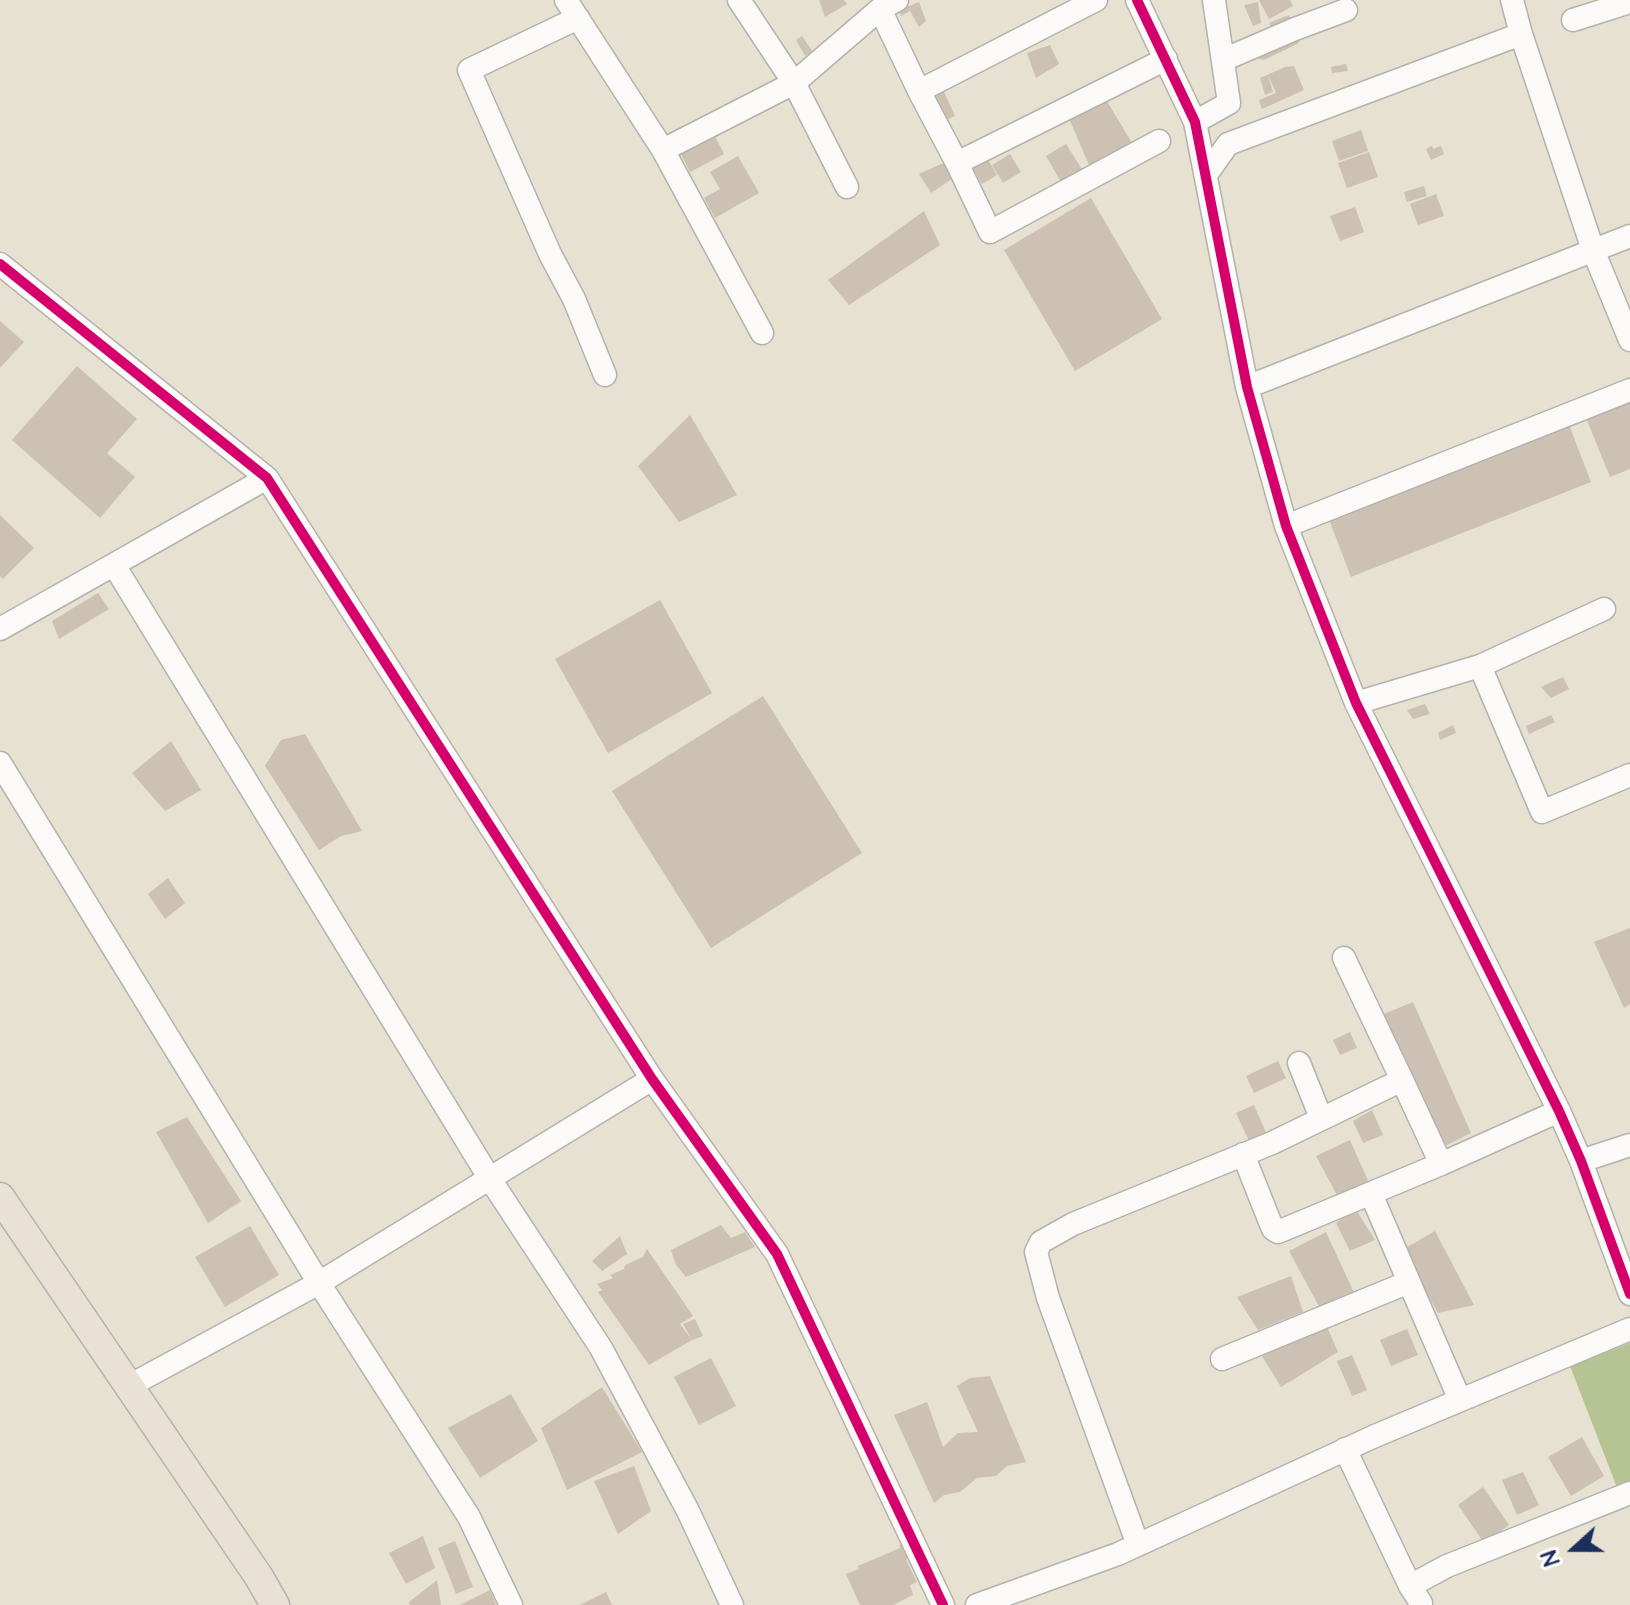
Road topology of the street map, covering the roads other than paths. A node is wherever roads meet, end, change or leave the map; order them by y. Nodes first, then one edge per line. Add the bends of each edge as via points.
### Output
1 (739, 0) edge
2 (1096, 0) edge
3 (1137, 0) edge
4 (1214, 0) edge
5 (1512, 0) edge
6 (1630, 2) edge
7 (888, 4) edge
8 (572, 9) edge
9 (1346, 10) dead end
10 (1573, 20) dead end
11 (1521, 34) junction
12 (1166, 59) junction
13 (1223, 60) junction
14 (794, 83) junction
15 (919, 91) junction
16 (1229, 103) junction
17 (1195, 122) junction
18 (1159, 141) dead end
19 (1228, 144) junction
20 (663, 150) junction
21 (957, 163) junction
22 (1206, 175) junction
23 (847, 187) dead end
24 (1630, 236) edge
25 (1593, 250) junction
26 (0, 264) edge
27 (762, 333) dead end
28 (1630, 340) edge
29 (605, 375) dead end
30 (1247, 387) junction
31 (1630, 390) edge
32 (267, 478) junction
33 (1286, 526) junction
34 (114, 565) junction
35 (1604, 609) dead end
36 (0, 629) edge
37 (1480, 666) junction
38 (1356, 703) junction
39 (0, 763) edge
40 (1630, 775) edge
41 (1344, 958) dead end
42 (1299, 1063) dead end
43 (652, 1079) junction
44 (1402, 1080) junction
45 (1559, 1111) junction
46 (1321, 1118) junction
47 (1630, 1145) edge
48 (1243, 1154) junction
49 (1581, 1161) junction
50 (1441, 1164) junction
51 (490, 1179) junction
52 (1371, 1194) junction
53 (0, 1197) edge
54 (1409, 1282) junction
55 (319, 1283) junction
56 (1630, 1294) edge
57 (1630, 1329) edge
58 (1222, 1359) dead end
59 (129, 1386) junction
60 (1460, 1400) junction
61 (1345, 1449) junction
62 (1630, 1493) edge
63 (1138, 1545) junction
64 (275, 1605) edge
65 (511, 1605) edge
66 (732, 1605) edge
67 (943, 1605) edge
68 (977, 1605) edge

1 - 14 street
2 - 15 street
3 - 12 street
4 - 13 street
5 - 11 street
6 - 10 street
7 - 14 street
7 - 15 street
8 - 20 street
8 - 29 street via 469,70
9 - 13 street
11 - 19 street
11 - 25 street
12 - 17 street
12 - 21 street
13 - 16 street
14 - 20 street
14 - 23 street
15 - 21 street
16 - 17 street
16 - 19 street
17 - 22 street
18 - 21 street via 990,232
19 - 22 street
20 - 27 street
22 - 30 street
24 - 25 street
25 - 28 street
25 - 30 street
26 - 32 street
30 - 33 street
31 - 33 street
32 - 34 street
32 - 43 street
33 - 38 street
34 - 36 street
34 - 51 street
35 - 37 street
37 - 38 street
37 - 40 street via 1542,812
38 - 45 street
39 - 55 street
41 - 44 street
42 - 46 street
43 - 51 street
43 - 67 street via 777,1254
44 - 46 street
44 - 50 street
45 - 49 street
45 - 50 street
46 - 48 street
47 - 49 street
48 - 52 street via 1278,1232
48 - 63 street via 1073,1224 1041,1242 1036,1252
49 - 56 street
50 - 52 street
51 - 55 street
51 - 66 street via 601,1348
52 - 54 street
53 - 59 main road
54 - 58 street
54 - 60 street
55 - 59 street
55 - 65 street via 469,1517
57 - 60 street
59 - 64 main road
60 - 61 street
61 - 62 street via 1415,1594 1447,1566
61 - 63 street
63 - 68 street

